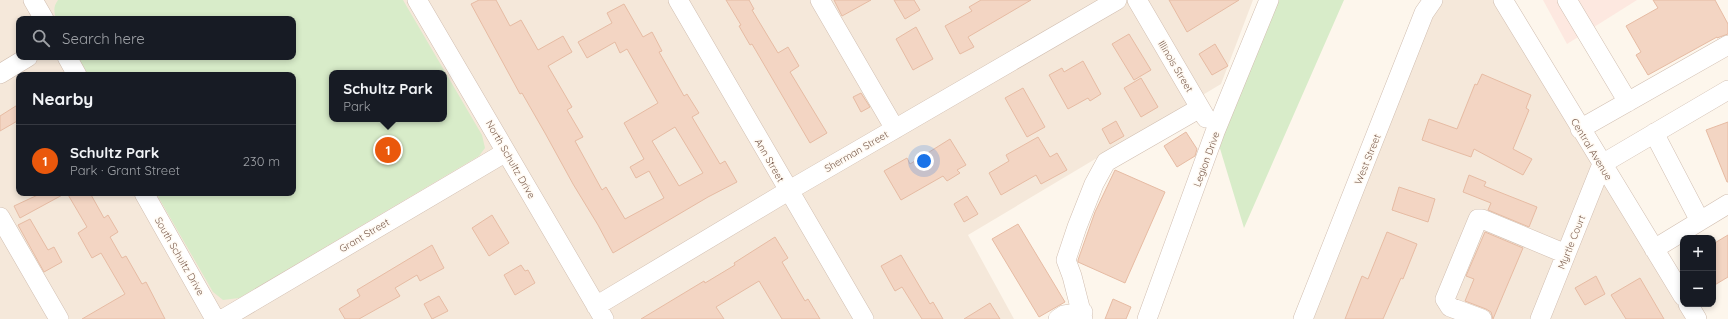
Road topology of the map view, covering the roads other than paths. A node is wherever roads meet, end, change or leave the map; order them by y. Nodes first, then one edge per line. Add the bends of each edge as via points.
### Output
1 (417, 0) edge
2 (678, 0) edge
3 (820, 0) edge
4 (1117, 0) edge
5 (1137, 0) edge
6 (1269, 0) edge
7 (1433, 0) edge
8 (1503, 0) edge
9 (1567, 0) edge
10 (1728, 45) edge
11 (23, 60) edge
12 (69, 60) edge
13 (75, 72) edge
14 (0, 74) edge
15 (1728, 90) edge
16 (1628, 102) junction
17 (1200, 108) junction
18 (895, 129) junction
19 (1580, 129) junction
20 (1215, 132) junction
21 (1654, 133) junction
22 (506, 152) junction
23 (1602, 164) junction
24 (788, 191) junction
25 (146, 196) edge
26 (1728, 204) edge
27 (0, 217) edge
28 (1700, 221) junction
29 (1654, 249) junction
30 (1566, 254) junction
31 (1680, 291) edge
32 (1690, 307) edge
33 (600, 312) edge
34 (1083, 316) edge
35 (59, 319) edge
36 (215, 319) edge
37 (223, 319) edge
38 (864, 319) edge
39 (1058, 319) edge
40 (1147, 319) edge
41 (1303, 319) edge
42 (1482, 319) edge
43 (1540, 319) edge
44 (1697, 319) edge

1 - 22 street, North Schultz Drive
2 - 24 street, Ann Street
3 - 18 street
4 - 18 street, Sherman Street
5 - 17 street, Illinois Street
6 - 20 street, Legion Drive
7 - 41 street, West Street via 1424,12
8 - 19 street, Central Avenue
9 - 16 street
10 - 16 street
11 - 14 street
12 - 13 street
15 - 21 street
16 - 19 street
17 - 20 street, Illinois Street
17 - 34 street via 1106,162 1094,184 1066,260
18 - 24 street, Sherman Street
19 - 23 street, Central Avenue
20 - 40 street, Legion Drive
21 - 23 street
21 - 28 street
22 - 33 street, North Schultz Drive
22 - 37 street, Grant Street
23 - 29 street, Central Avenue
23 - 30 street, Myrtle Court
24 - 33 street, Sherman Street
24 - 38 street, Ann Street
25 - 36 street, South Schultz Drive
26 - 28 street
27 - 35 street
28 - 29 street
29 - 31 street, Central Avenue
30 - 42 street via 1478,219 1445,299 1450,306
30 - 43 street, Myrtle Court
32 - 44 street
34 - 39 street via 1064,315

